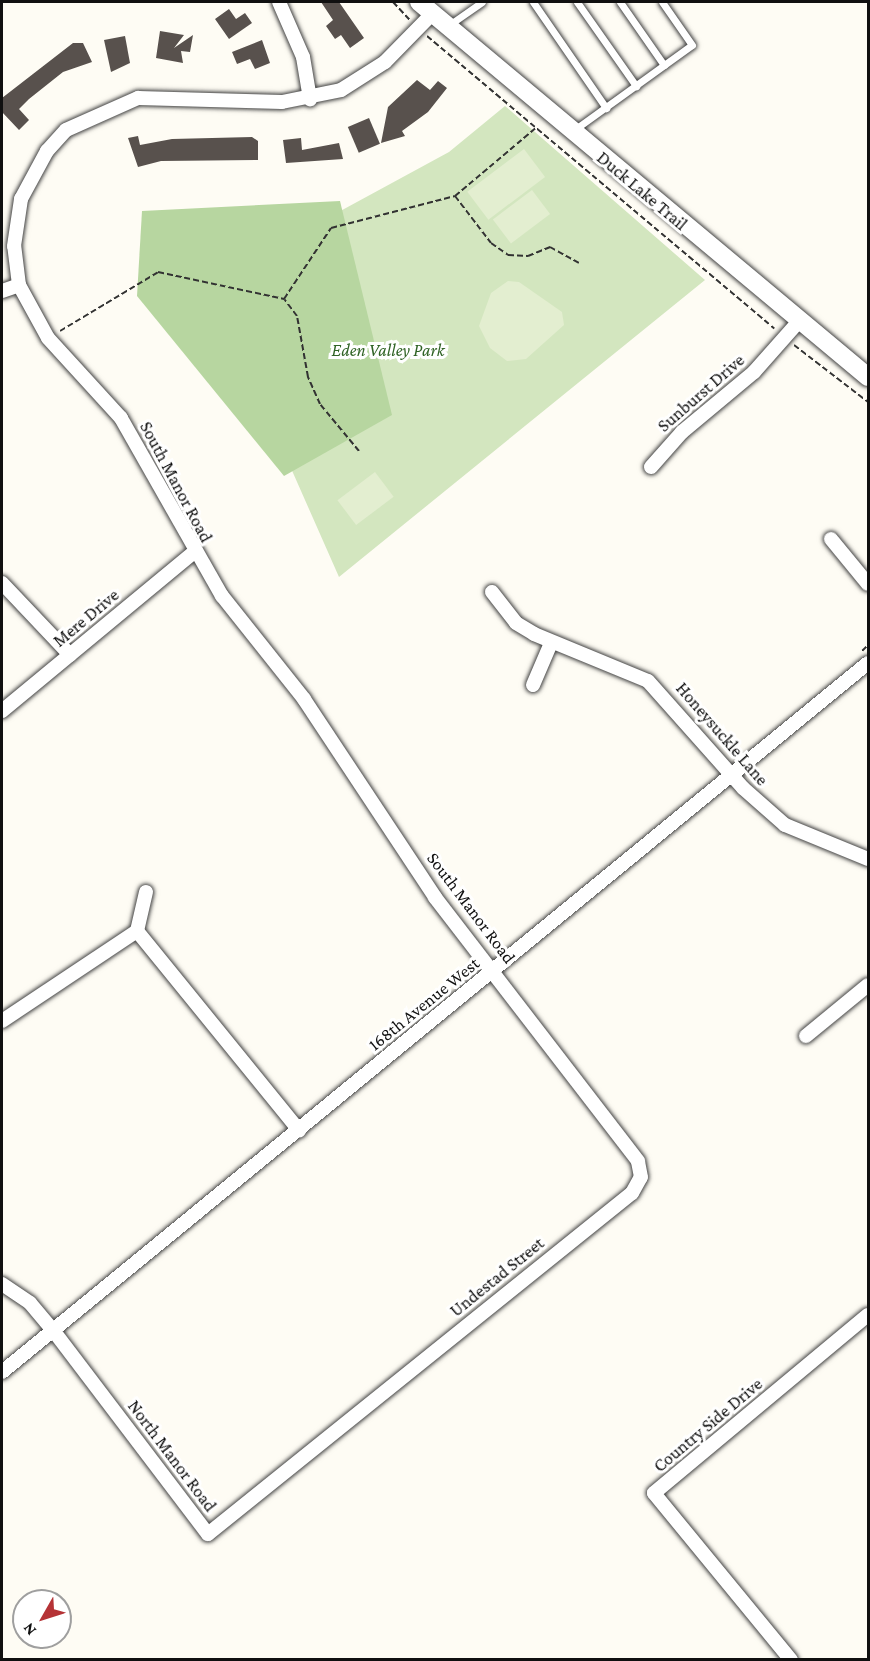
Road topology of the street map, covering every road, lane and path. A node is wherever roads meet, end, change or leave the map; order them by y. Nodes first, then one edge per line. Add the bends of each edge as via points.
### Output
1 (279, 2) edge
2 (393, 2) edge
3 (482, 2) edge
4 (533, 2) edge
5 (577, 2) edge
6 (620, 2) edge
7 (662, 2) edge
8 (425, 8) edge
9 (447, 26) junction
10 (418, 29) junction
11 (664, 66) junction
12 (636, 86) junction
13 (310, 99) junction
14 (606, 108) junction
15 (537, 127) junction
16 (572, 132) junction
17 (455, 196) junction
18 (579, 263) dead end
19 (19, 285) junction
20 (2, 291) edge
21 (284, 299) junction
22 (800, 320) junction
23 (48, 338) junction
24 (785, 338) junction
25 (868, 377) edge
26 (868, 402) edge
27 (359, 451) dead end
28 (651, 467) dead end
29 (831, 539) dead end
30 (193, 553) junction
31 (2, 583) edge
32 (868, 584) edge
33 (492, 592) dead end
34 (551, 643) junction
35 (70, 655) junction
36 (868, 663) edge
37 (533, 685) dead end
38 (2, 711) edge
39 (732, 775) junction
40 (868, 860) edge
41 (146, 892) dead end
42 (137, 931) junction
43 (495, 969) junction
44 (868, 985) edge
45 (2, 1020) edge
46 (806, 1036) dead end
47 (299, 1130) junction
48 (638, 1161) joint
49 (2, 1284) edge
50 (868, 1315) edge
51 (53, 1330) junction
52 (2, 1372) edge
53 (358, 1412) joint
54 (791, 1659) edge

1 - 13 street via 303,57
2 - 10 path
3 - 9 lane
4 - 14 lane
5 - 12 lane
6 - 11 lane
7 - 11 lane via 692,45
8 - 9 street, Duck Lake Trail
8 - 10 street, South Manor Road
9 - 16 street, Duck Lake Trail
10 - 13 street, South Manor Road via 365,78
10 - 15 path
11 - 12 lane
12 - 14 lane
13 - 19 street, South Manor Road via 138,98 66,130 47,151 21,199 14,246
14 - 16 lane
15 - 17 path
15 - 24 path
16 - 22 street, Duck Lake Trail
17 - 18 path via 491,243 508,255 528,256 550,247
17 - 21 path via 374,221 350,219 331,228
19 - 20 street
19 - 23 street, South Manor Road
21 - 23 path via 158,272
21 - 27 path via 297,316 309,377 320,404
22 - 24 street, Sunburst Drive
22 - 25 street, Duck Lake Trail
23 - 30 street, South Manor Road via 121,418
24 - 26 path
24 - 28 street, Sunburst Drive
29 - 32 street
30 - 35 street, Mere Drive
30 - 43 street, South Manor Road via 304,699 435,897
31 - 35 street
33 - 34 street, Honeysuckle Lane via 516,623
34 - 37 street
34 - 39 street, Honeysuckle Lane via 648,681
35 - 38 street, Mere Drive
36 - 39 street, 168th Avenue West
39 - 40 street, Honeysuckle Lane via 785,825
39 - 43 street, 168th Avenue West
41 - 42 street
42 - 45 street
42 - 47 street
43 - 47 street, 168th Avenue West
43 - 48 street, South Manor Road
44 - 46 street
47 - 51 street, 168th Avenue West
48 - 53 street, Undestad Street via 641,1177 632,1192
49 - 51 street, North Manor Road via 30,1303
50 - 54 street, Country Side Drive via 654,1493
51 - 52 street, 168th Avenue West
51 - 53 street, North Manor Road via 208,1534

